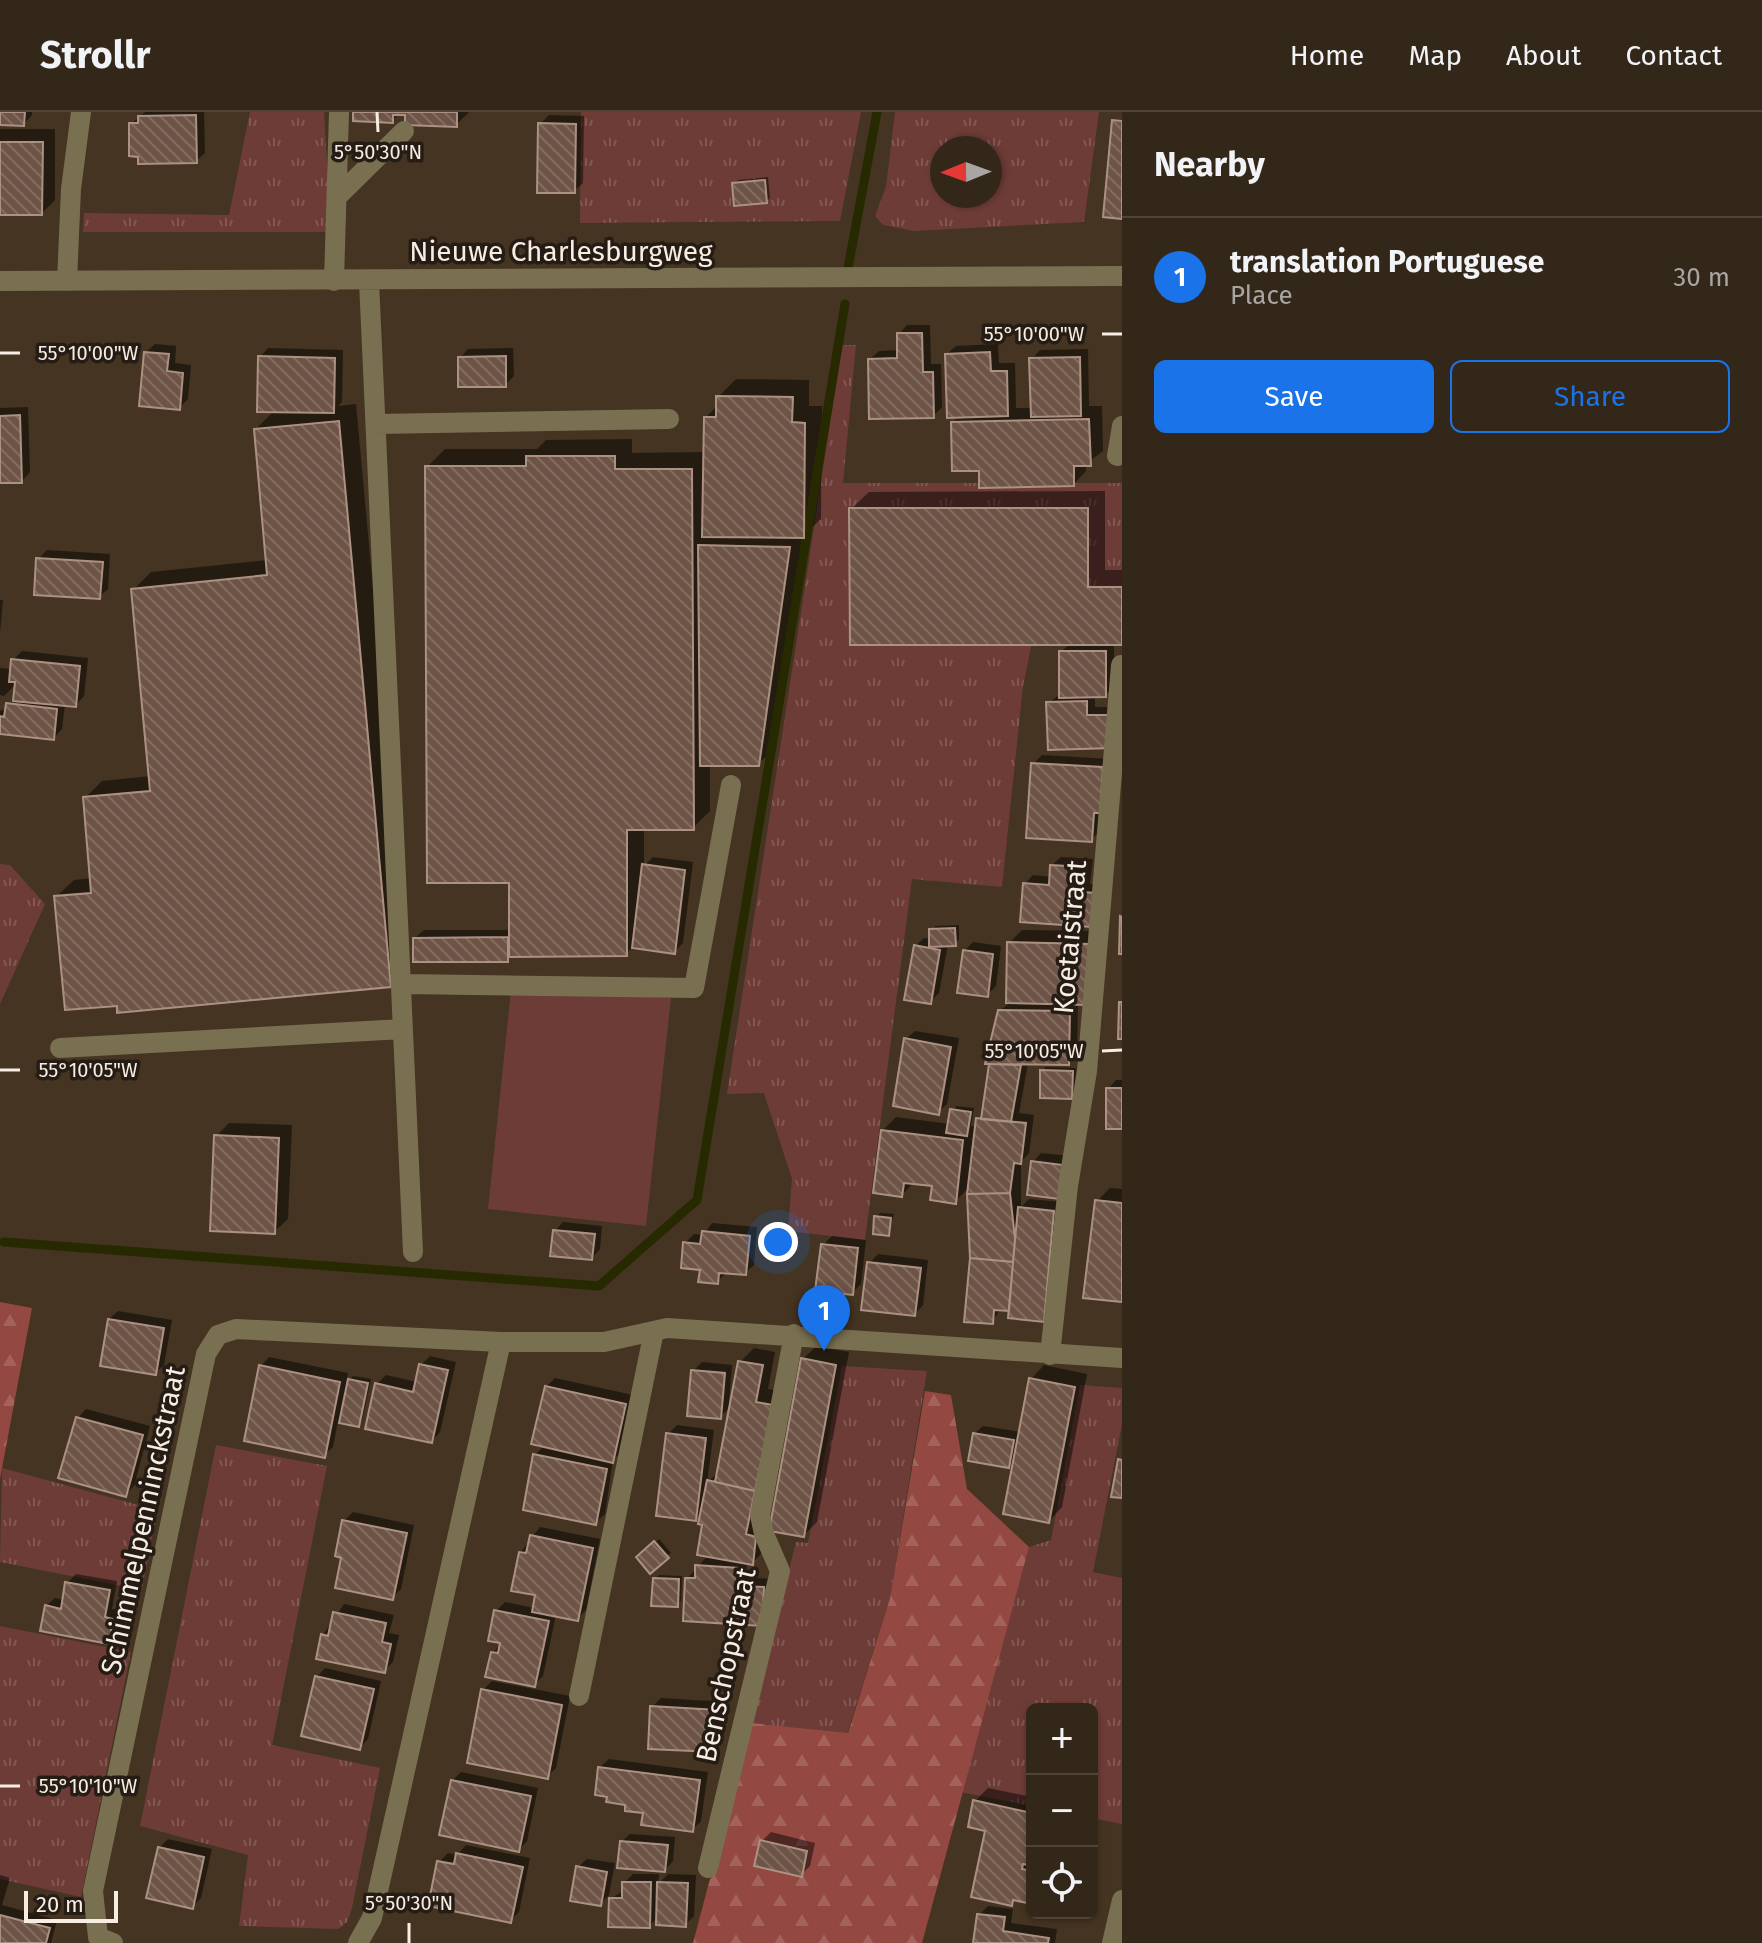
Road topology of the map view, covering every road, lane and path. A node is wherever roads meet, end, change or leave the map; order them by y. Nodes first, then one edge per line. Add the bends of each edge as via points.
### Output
1 (81, 112) edge
2 (339, 112) edge
3 (404, 131) dead end
4 (337, 197) junction
5 (1122, 276) edge
6 (0, 281) edge
7 (67, 281) junction
8 (334, 281) junction
9 (369, 281) junction
10 (669, 419) dead end
11 (376, 424) junction
12 (1122, 426) edge
13 (1117, 456) dead end
14 (1121, 665) edge
15 (731, 785) dead end
16 (401, 984) junction
17 (403, 1029) junction
18 (60, 1048) dead end
19 (413, 1252) dead end
20 (654, 1331) junction
21 (794, 1334) junction
22 (501, 1342) junction
23 (1050, 1355) junction
24 (1122, 1358) edge
25 (579, 1696) dead end
26 (708, 1868) dead end
27 (1122, 1900) edge
28 (113, 1943) edge
29 (358, 1943) edge
30 (1112, 1943) edge

1 - 7 street
2 - 4 street
3 - 4 street
4 - 8 street
5 - 9 street, Nieuwe Charlesburgweg
6 - 7 street, Nieuwe Charlesburgweg
7 - 8 street, Nieuwe Charlesburgweg
8 - 9 street, Nieuwe Charlesburgweg
9 - 11 street
10 - 11 street
11 - 16 street
12 - 13 street
14 - 23 street, Koetaistraat via 1087,1071
15 - 16 street via 694,988
16 - 17 street
17 - 18 street
17 - 19 street
20 - 21 street, Schimmelpenninckstraat
20 - 22 street, Schimmelpenninckstraat via 604,1342
20 - 25 street
21 - 23 street, Schimmelpenninckstraat
21 - 26 street, Benschopstraat via 760,1515 780,1571
22 - 28 street, Schimmelpenninckstraat via 236,1329 218,1335 206,1354 93,1891 98,1937
22 - 29 street via 372,1918
23 - 24 street, Schimmelpenninckstraat
27 - 30 street

